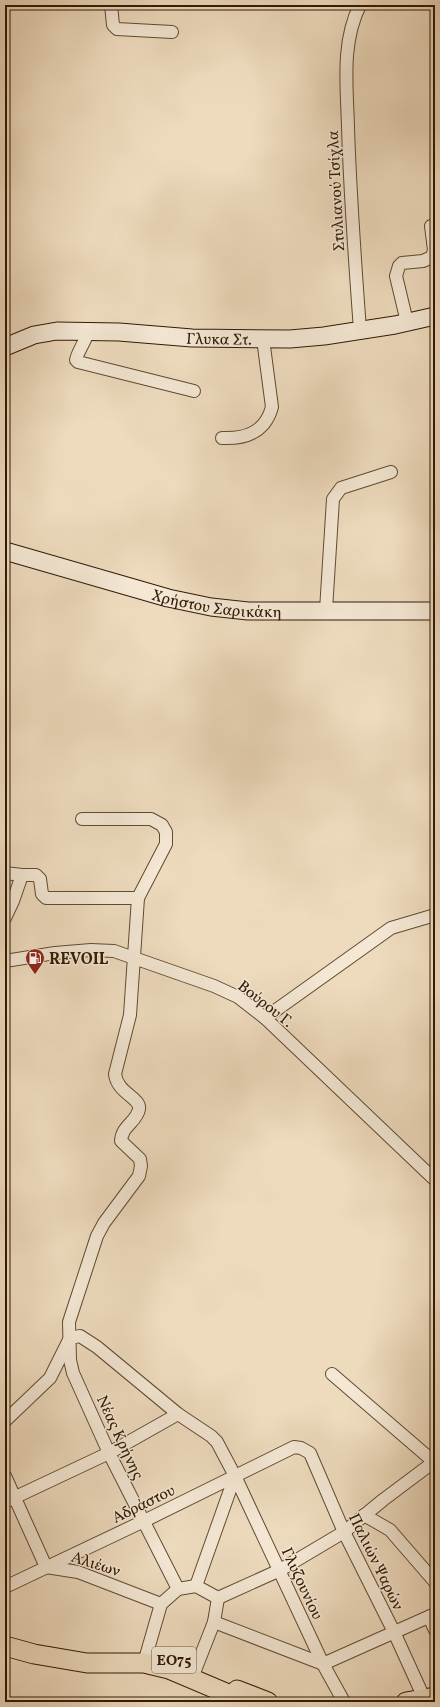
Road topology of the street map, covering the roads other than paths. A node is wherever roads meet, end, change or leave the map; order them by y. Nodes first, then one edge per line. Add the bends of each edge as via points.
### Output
1 (111, 5) edge
2 (360, 5) edge
3 (172, 32) dead end
4 (430, 226) dead end
5 (435, 316) edge
6 (407, 322) junction
7 (360, 330) junction
8 (88, 332) junction
9 (263, 339) junction
10 (5, 347) edge
11 (194, 391) dead end
12 (222, 438) dead end
13 (391, 472) dead end
14 (5, 551) edge
15 (326, 610) junction
16 (435, 611) edge
17 (82, 820) dead end
18 (5, 873) edge
19 (22, 875) junction
20 (138, 898) junction
21 (435, 915) edge
22 (5, 918) edge
23 (134, 958) junction
24 (5, 961) edge
25 (265, 1018) junction
26 (435, 1180) edge
27 (70, 1338) junction
28 (332, 1374) dead end
29 (178, 1414) junction
30 (5, 1421) edge
31 (294, 1447) joint
32 (109, 1453) junction
33 (434, 1462) edge
34 (5, 1476) edge
35 (235, 1476) junction
36 (10, 1500) edge
37 (364, 1515) junction
38 (144, 1522) junction
39 (344, 1532) junction
40 (46, 1567) junction
41 (280, 1570) junction
42 (435, 1582) edge
43 (196, 1586) junction
44 (5, 1587) edge
45 (178, 1589) junction
46 (218, 1598) junction
47 (161, 1604) junction
48 (432, 1615) edge
49 (214, 1622) junction
50 (435, 1630) edge
51 (394, 1632) junction
52 (5, 1646) edge
53 (145, 1658) junction
54 (323, 1664) junction
55 (194, 1674) junction
56 (430, 1697) edge
57 (247, 1702) edge
58 (268, 1702) edge
59 (344, 1702) edge
60 (406, 1702) edge

1 - 3 street via 117,29
2 - 7 street, Στυλιανού Τσίχλα via 346,50 349,185
4 - 6 street via 434,250 432,258 402,263 396,271
5 - 6 street, Γλυκα Στ.
6 - 7 street, Γλυκα Στ.
7 - 9 street, Γλυκα Στ. via 297,339
8 - 9 street, Γλυκα Στ.
8 - 10 street, Γλυκα Στ. via 48,332
8 - 11 street via 76,356 78,362
9 - 12 street via 272,407 270,416 263,425 246,437
13 - 15 street via 340,488 333,499
14 - 15 street, Χρήστου Σαρικάκη via 153,594 211,607 248,611
15 - 16 street, Χρήστου Σαρικάκη
17 - 20 street via 151,819 162,825 166,832 166,844
18 - 19 street
19 - 20 street via 38,876 42,894 46,898
19 - 22 street via 14,901
20 - 23 street
21 - 25 street via 390,928
23 - 24 street, Βούρου Γ. via 114,951 91,950
23 - 25 street, Βούρου Γ. via 214,986 238,997
23 - 27 street, Νέας Κρήνης via 130,1015 115,1074 120,1087 138,1102 140,1108 123,1130 120,1141 140,1159 141,1166 139,1176 104,1222 97,1236 70,1322
25 - 26 street, Βούρου Γ.
27 - 29 street, Γλυζουνίου via 83,1336
27 - 30 street via 50,1378
27 - 32 street, Νέας Κρήνης via 73,1373
28 - 33 street
29 - 32 street
29 - 35 street, Γλυζουνίου via 217,1442
31 - 35 street, Αδράστου
31 - 39 street, Παλιών Ψαρών via 310,1454
32 - 36 street
32 - 38 street, Νέας Κρήνης
33 - 37 street
34 - 36 street, Αλιέων
35 - 38 street, Αδράστου
35 - 41 street, Γλυζουνίου
35 - 43 street
36 - 40 street, Αλιέων
37 - 39 street
37 - 42 street via 390,1530
38 - 40 street, Αδράστου
38 - 45 street, Νέας Κρήνης
39 - 41 street
39 - 51 street, Παλιών Ψαρών
40 - 44 street, Αδράστου
40 - 47 street, Αλιέων via 78,1572
41 - 46 street
41 - 54 street, Γλυζουνίου
43 - 45 street
43 - 46 street
45 - 47 street
46 - 49 street
47 - 53 street
48 - 50 street
48 - 51 street
49 - 54 street
49 - 55 street
51 - 54 street
51 - 56 street, Παλιών Ψαρών
52 - 53 main road, ΕΟ75 via 71,1660 101,1655
53 - 55 main road, ΕΟ75 via 169,1669
53 - 55 main road, ΕΟ75 via 171,1658
54 - 59 street, Γλυζουνίου
55 - 57 main road, ΕΟ75
55 - 58 main road, ΕΟ75
56 - 60 main road

